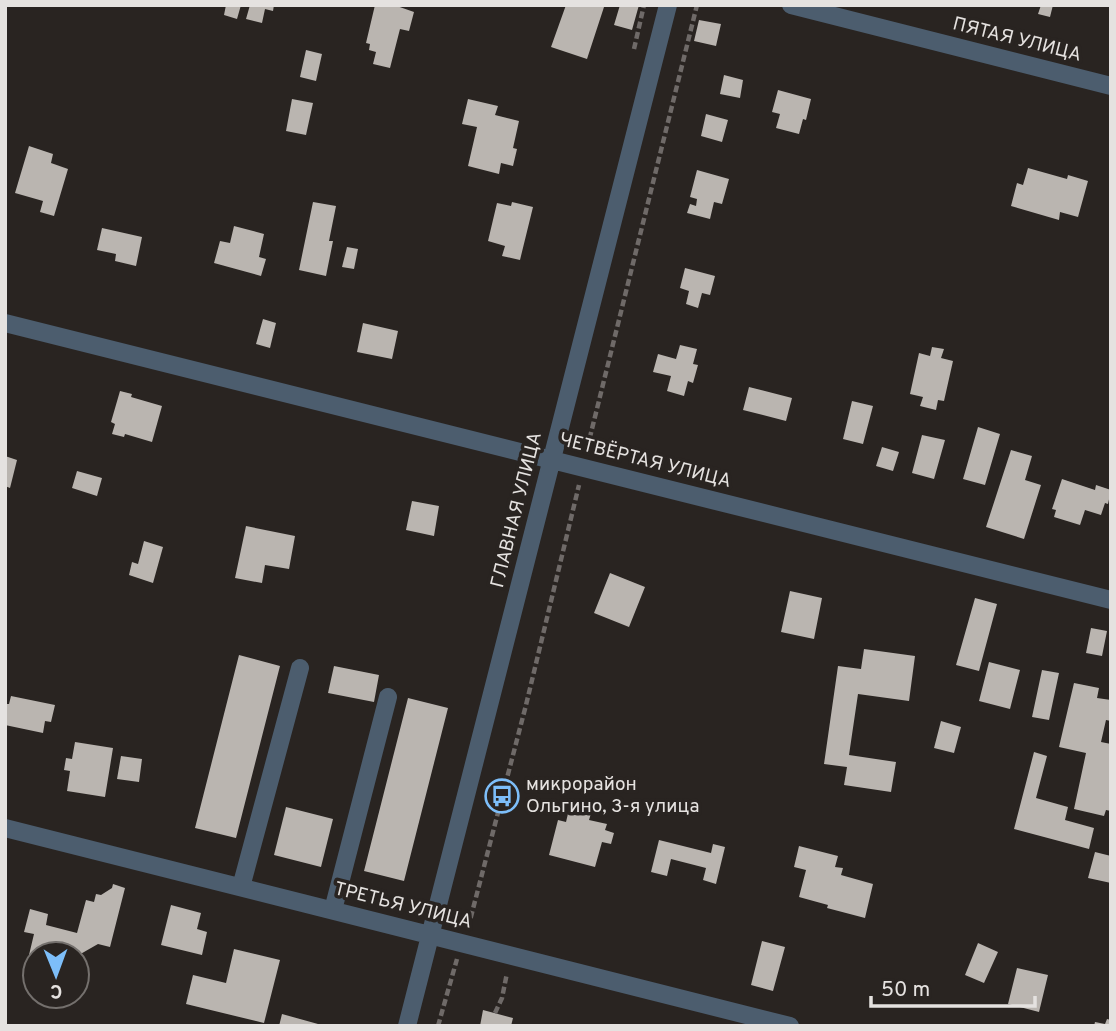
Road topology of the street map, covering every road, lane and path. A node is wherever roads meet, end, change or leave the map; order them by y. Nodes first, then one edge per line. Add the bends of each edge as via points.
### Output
1 (668, 5) edge
2 (791, 5) edge
3 (1111, 86) edge
4 (5, 323) edge
5 (552, 460) junction
6 (1111, 600) edge
7 (300, 668) dead end
8 (388, 698) dead end
9 (5, 828) edge
10 (241, 887) junction
11 (333, 910) junction
12 (430, 935) junction
13 (464, 943) junction
14 (512, 955) junction
15 (495, 1013) dead end
16 (407, 1026) edge
17 (438, 1026) edge
18 (790, 1026) edge

1 - 5 street, ГЛАВНАЯ УЛИЦА
2 - 3 street, ПЯТАЯ УЛИЦА
4 - 5 street, ЧЕТВЁРТАЯ УЛИЦА
5 - 6 street, ЧЕТВЁРТАЯ УЛИЦА
5 - 12 street, ГЛАВНАЯ УЛИЦА
7 - 10 street
8 - 11 street
9 - 10 street, ТРЕТЬЯ УЛИЦА
10 - 11 street, ТРЕТЬЯ УЛИЦА
11 - 12 street, ТРЕТЬЯ УЛИЦА
12 - 13 street, ТРЕТЬЯ УЛИЦА
12 - 16 street, ГЛАВНАЯ УЛИЦА
13 - 14 street, ТРЕТЬЯ УЛИЦА
13 - 17 path via 452,969
14 - 15 path
14 - 18 street, ТРЕТЬЯ УЛИЦА

